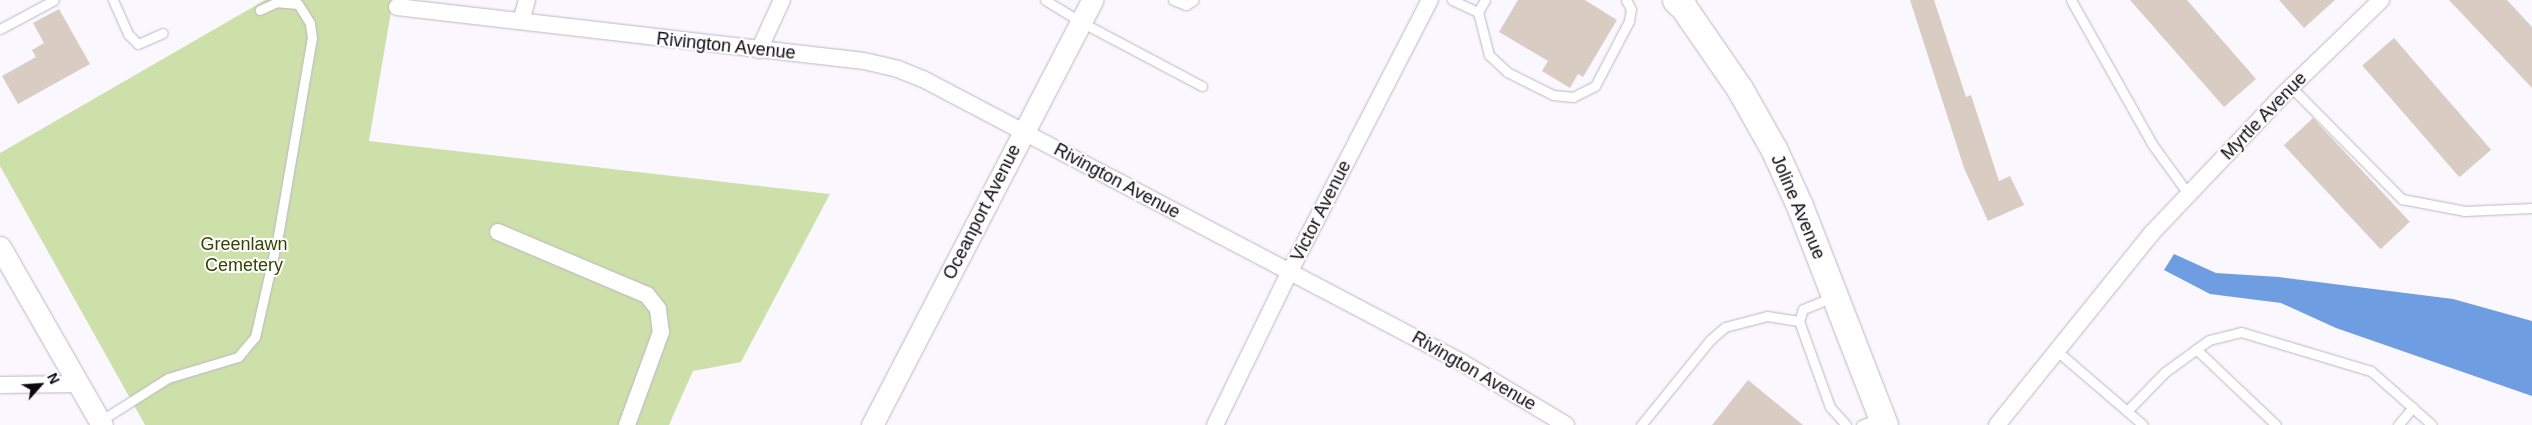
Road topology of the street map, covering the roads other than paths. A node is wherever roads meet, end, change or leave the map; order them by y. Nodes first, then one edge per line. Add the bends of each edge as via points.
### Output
1 (54, 0) edge
2 (113, 0) edge
3 (526, 0) edge
4 (782, 0) edge
5 (1045, 0) edge
6 (1092, 0) edge
7 (1173, 0) edge
8 (1194, 0) edge
9 (1430, 0) edge
10 (1452, 0) edge
11 (1485, 0) edge
12 (1626, 0) edge
13 (2071, 0) edge
14 (2381, 0) edge
15 (1679, 2) edge
16 (397, 7) dead end
17 (260, 10) dead end
18 (1478, 12) junction
19 (521, 21) junction
20 (1081, 22) junction
21 (1, 26) edge
22 (163, 33) dead end
23 (759, 50) junction
24 (1202, 86) dead end
25 (2291, 88) junction
26 (1024, 132) junction
27 (2189, 195) junction
28 (2532, 208) edge
29 (498, 232) dead end
30 (0, 247) edge
31 (1290, 272) junction
32 (1836, 296) junction
33 (1800, 321) junction
34 (2196, 350) junction
35 (2057, 351) junction
36 (79, 384) junction
37 (0, 385) edge
38 (2413, 407) junction
39 (2128, 410) junction
40 (101, 423) edge
41 (1879, 423) edge
42 (2138, 423) edge
43 (627, 425) edge
44 (872, 425) edge
45 (1215, 425) edge
46 (1566, 425) edge
47 (1641, 425) edge
48 (1846, 425) edge
49 (1997, 425) edge
50 (2276, 425) edge
51 (2398, 425) edge
52 (2432, 425) edge

1 - 21 lane
2 - 22 lane via 128,34 138,44
3 - 19 street
4 - 23 street
5 - 20 lane
6 - 20 street, Oceanport Avenue
7 - 8 lane via 1186,5
9 - 31 street, Victor Avenue
10 - 18 lane
11 - 18 lane
12 - 18 lane via 1631,9 1625,29 1595,86 1573,97 1552,95 1507,72 1489,55
13 - 27 lane via 2152,144
14 - 25 street, Myrtle Avenue
15 - 32 main road, Joline Avenue via 1740,89 1774,150
16 - 19 street, Rivington Avenue
17 - 40 lane via 277,2 298,4 310,23 312,38 278,236 255,337 238,357 168,378
19 - 23 street, Rivington Avenue
20 - 24 lane
20 - 26 street, Oceanport Avenue
23 - 26 street, Rivington Avenue via 864,61 898,69
25 - 27 street, Myrtle Avenue
25 - 28 lane via 2402,199 2465,211
26 - 31 street, Rivington Avenue
26 - 44 street, Oceanport Avenue
27 - 35 street, Myrtle Avenue via 2137,250
29 - 43 street via 647,295 658,309 661,332
30 - 36 street
31 - 45 street, Victor Avenue
31 - 46 street, Rivington Avenue via 1463,362
32 - 33 lane via 1803,309
32 - 41 main road, Joline Avenue
33 - 47 lane via 1767,316 1725,327 1710,340
33 - 48 lane via 1830,407
34 - 38 lane via 2209,340 2231,332 2261,336 2371,371
34 - 39 lane via 2165,372
34 - 50 lane
35 - 39 lane
35 - 49 street
36 - 37 street
36 - 40 street
38 - 51 lane
38 - 52 lane
39 - 42 lane

